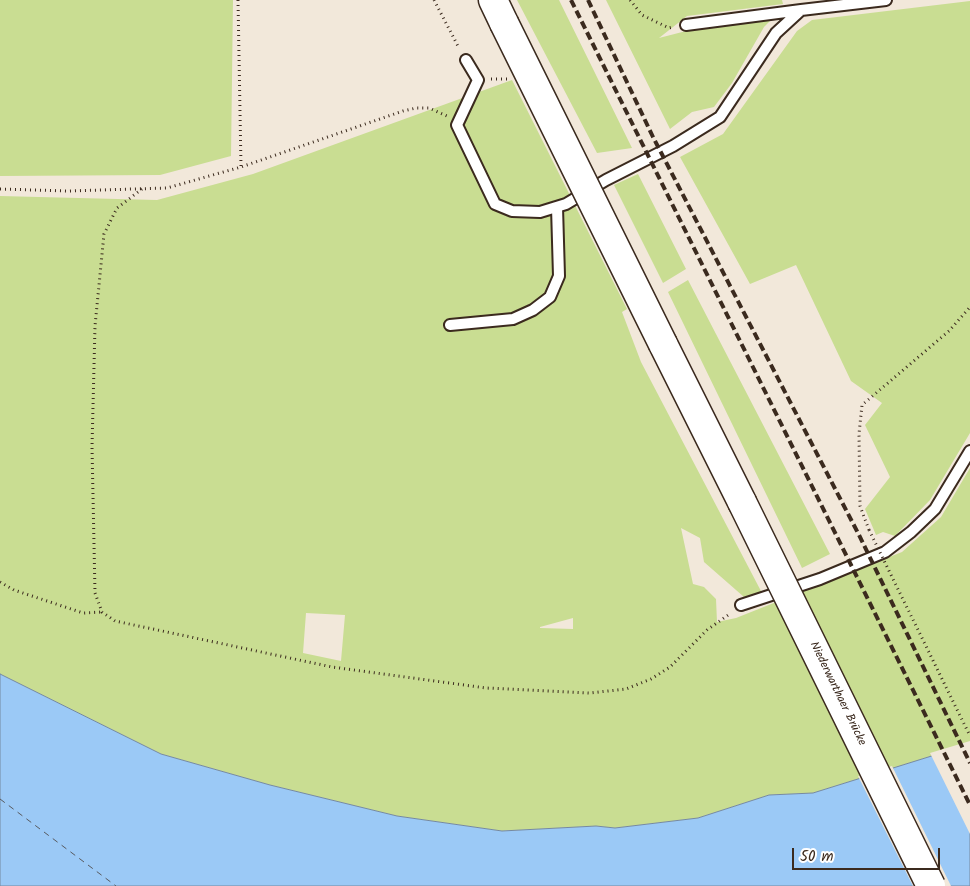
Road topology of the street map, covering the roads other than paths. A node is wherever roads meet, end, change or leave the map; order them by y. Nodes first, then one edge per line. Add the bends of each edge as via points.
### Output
1 (886, 0) edge
2 (801, 10) junction
3 (499, 11) edge
4 (686, 25) road end
5 (466, 60) road end
6 (557, 207) junction
7 (450, 325) dead end
8 (970, 451) edge
9 (741, 605) road end
10 (931, 886) edge

1 - 2 lane
2 - 4 lane
2 - 6 lane via 776,33 720,117 673,146
3 - 10 main road, Niederwarthaer Brücke, bridge
5 - 6 lane via 478,80 457,125 495,204 512,210 540,212
6 - 7 lane via 559,276 550,297 513,319
8 - 9 lane via 935,509 885,552 820,579

